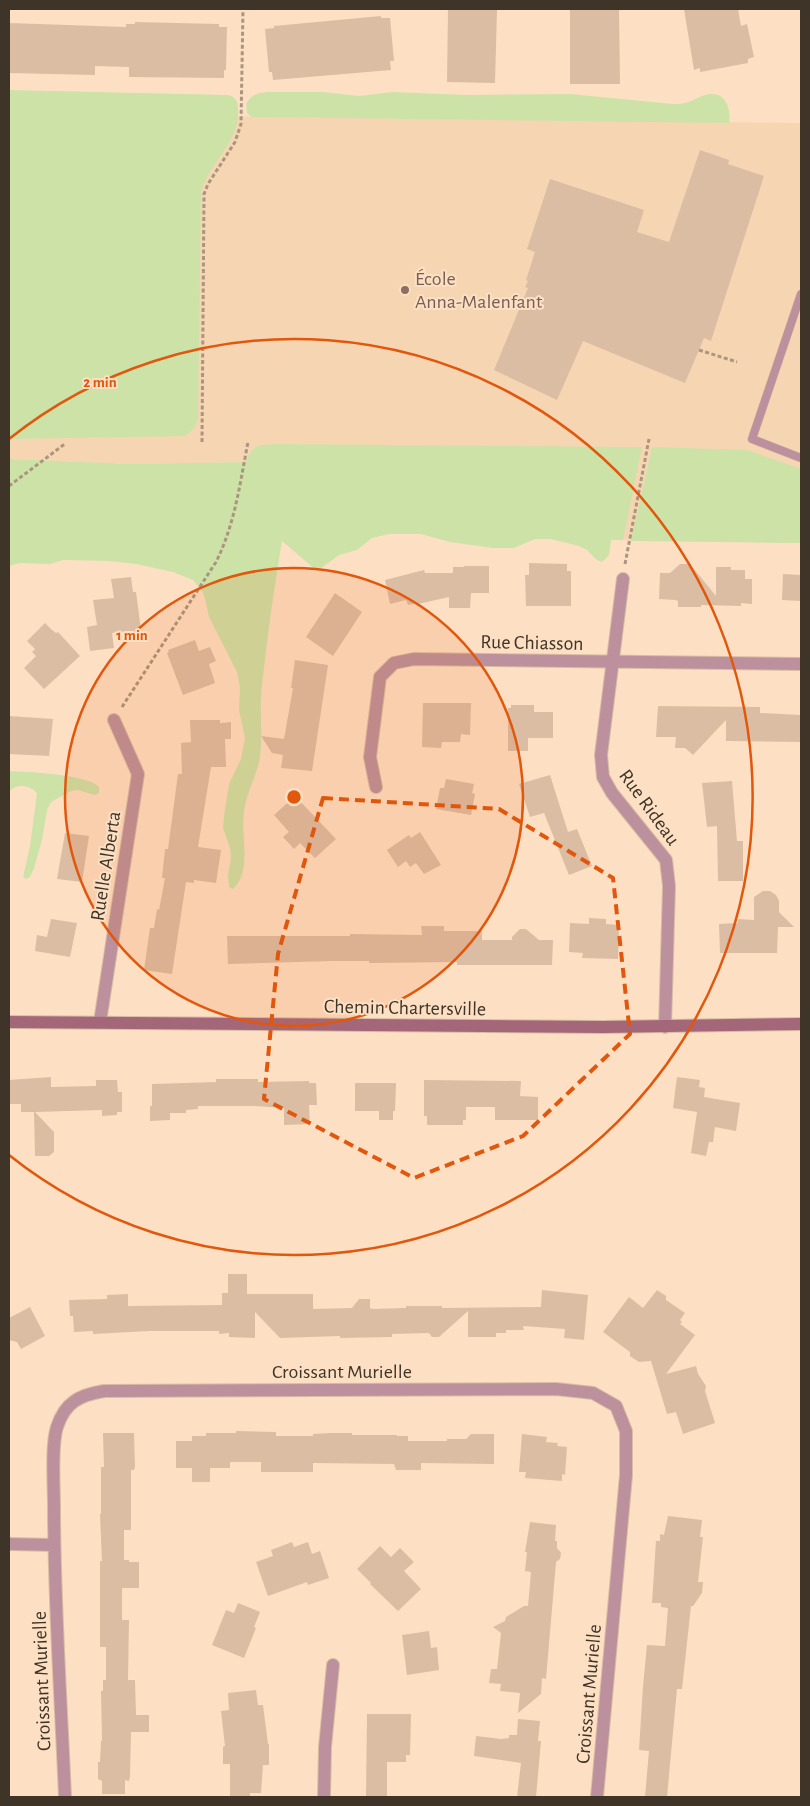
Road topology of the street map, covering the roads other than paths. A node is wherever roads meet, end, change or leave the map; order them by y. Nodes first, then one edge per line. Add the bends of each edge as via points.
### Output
1 (801, 294) edge
2 (801, 458) edge
3 (622, 579) road end
4 (612, 662) junction
5 (801, 664) edge
6 (114, 720) road end
7 (376, 787) dead end
8 (9, 1022) edge
9 (100, 1022) junction
10 (801, 1024) edge
11 (665, 1027) junction
12 (9, 1544) edge
13 (54, 1545) junction
14 (333, 1665) dead end
15 (65, 1797) edge
16 (324, 1797) edge
17 (597, 1797) edge

1 - 2 lane via 752,438
3 - 4 street, Rue Rideau
4 - 5 street, Rue Chiasson
4 - 7 street, Rue Chiasson via 414,659 394,662 380,677 370,758
4 - 11 street, Rue Rideau via 602,747 604,777 612,793 666,860 669,886
6 - 9 street, Ruelle Alberta via 138,774
8 - 9 street, Chemin Chartersville
9 - 11 street, Chemin Chartersville
10 - 11 street, Chemin Chartersville
12 - 13 street
13 - 15 street, Croissant Murielle
13 - 17 street, Croissant Murielle via 54,1437 68,1406 87,1394 104,1391 556,1388 593,1393 616,1406 626,1432 626,1475
14 - 16 street

